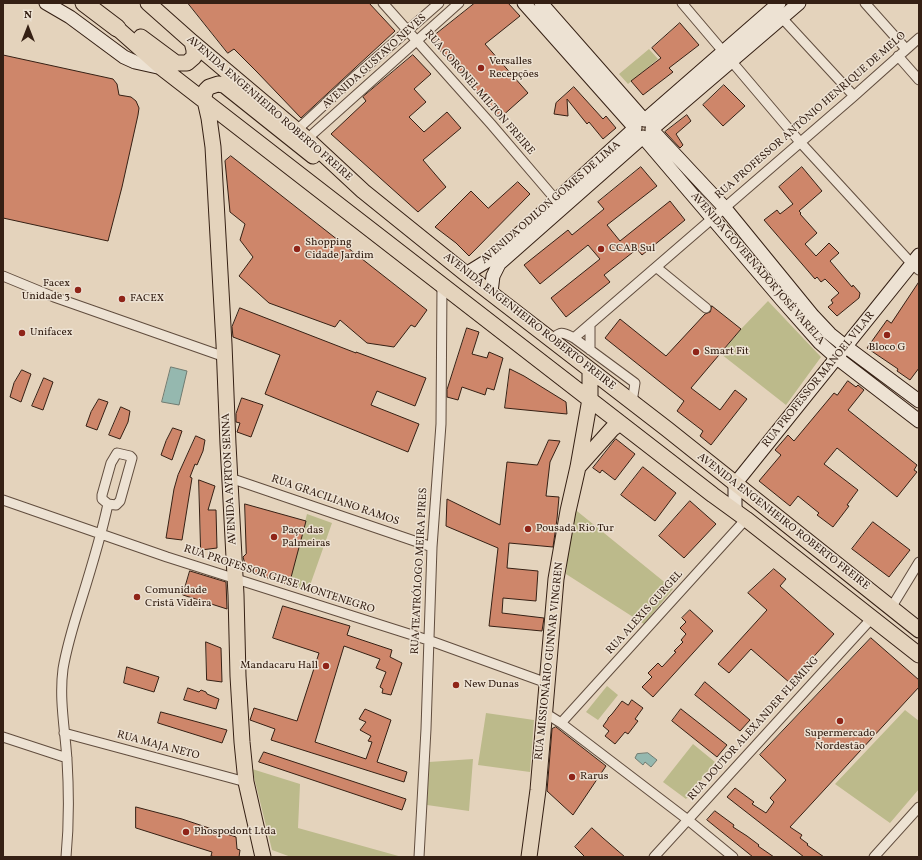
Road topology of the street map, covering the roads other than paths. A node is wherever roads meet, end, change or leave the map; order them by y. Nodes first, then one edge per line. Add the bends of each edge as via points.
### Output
1 (46, 3) edge
2 (148, 3) edge
3 (383, 3) edge
4 (439, 3) edge
5 (459, 3) edge
6 (524, 3) edge
7 (541, 3) edge
8 (682, 3) edge
9 (779, 3) edge
10 (799, 3) edge
11 (865, 3) edge
12 (87, 6) edge
13 (782, 18) junction
14 (117, 28) joint
15 (407, 30) junction
16 (416, 40) junction
17 (192, 42) junction
18 (914, 45) edge
19 (898, 56) junction
20 (727, 57) junction
21 (162, 68) junction
22 (351, 80) junction
23 (919, 80) edge
24 (361, 89) junction
25 (854, 96) junction
26 (205, 100) junction
27 (644, 128) junction
28 (302, 134) junction
29 (800, 142) junction
30 (363, 191) junction
31 (556, 200) junction
32 (724, 207) junction
33 (712, 218) junction
34 (916, 263) edge
35 (656, 267) junction
36 (466, 274) junction
37 (3, 276) edge
38 (442, 285) junction
39 (491, 292) junction
40 (706, 308) dead end
41 (808, 320) junction
42 (590, 324) junction
43 (574, 338) junction
44 (551, 339) junction
45 (845, 346) junction
46 (590, 350) junction
47 (225, 357) junction
48 (837, 358) junction
49 (590, 370) junction
50 (898, 385) junction
51 (889, 398) junction
52 (590, 399) junction
53 (919, 401) edge
54 (632, 402) junction
55 (919, 420) edge
56 (620, 423) junction
57 (578, 467) junction
58 (230, 478) junction
59 (735, 484) junction
60 (3, 500) edge
61 (108, 504) junction
62 (740, 514) junction
63 (102, 534) junction
64 (432, 547) junction
65 (919, 562) edge
66 (236, 579) junction
67 (891, 608) junction
68 (872, 618) junction
69 (919, 630) edge
70 (428, 640) junction
71 (919, 655) edge
72 (547, 683) junction
73 (545, 713) junction
74 (561, 723) junction
75 (64, 733) junction
76 (3, 737) edge
77 (67, 758) junction
78 (246, 782) junction
79 (919, 807) edge
80 (688, 820) junction
81 (66, 857) edge
82 (263, 857) edge
83 (419, 857) edge
84 (528, 857) edge
85 (654, 857) edge
86 (733, 857) edge
87 (874, 857) edge

1 - 21 main road, AVENIDA ENGENHEIRO ROBERTO FREIRE via 70,17 124,57
2 - 17 main road, AVENIDA ENGENHEIRO ROBERTO FREIRE
3 - 15 street, RUA CORONEL MILTON FREIRE
4 - 15 street, AVENIDA GUSTAVO NEVES
5 - 16 street, AVENIDA GUSTAVO NEVES
6 - 27 main road, AVENIDA GOVERNADOR JOSÉ VARELA
7 - 27 main road, AVENIDA GOVERNADOR JOSÉ VARELA
8 - 20 street
9 - 20 main road, AVENIDA ODILON GOMES DE LIMA
10 - 13 main road, AVENIDA ODILON GOMES DE LIMA
11 - 18 street
12 - 14 highway
12 - 17 main road via 124,24 176,64 187,63 194,57
13 - 20 main road, AVENIDA ODILON GOMES DE LIMA
13 - 25 street
14 - 21 main road, AVENIDA ENGENHEIRO ROBERTO FREIRE
15 - 16 street, RUA CORONEL MILTON FREIRE
15 - 22 street, AVENIDA GUSTAVO NEVES
16 - 24 street, AVENIDA GUSTAVO NEVES
16 - 31 street, RUA CORONEL MILTON FREIRE
17 - 28 main road, AVENIDA ENGENHEIRO ROBERTO FREIRE
18 - 19 street, RUA PROFESSOR ANTÔNIO HENRIQUE DE MELO
19 - 23 street
19 - 25 street, RUA PROFESSOR ANTÔNIO HENRIQUE DE MELO
20 - 27 main road, AVENIDA ODILON GOMES DE LIMA
20 - 29 street
21 - 26 main road, AVENIDA ENGENHEIRO ROBERTO FREIRE
22 - 24 street
22 - 28 street, AVENIDA GUSTAVO NEVES
24 - 28 street, AVENIDA GUSTAVO NEVES
25 - 29 street, RUA PROFESSOR ANTÔNIO HENRIQUE DE MELO
26 - 30 main road via 204,96 209,87 224,85 338,177
26 - 38 main road, AVENIDA ENGENHEIRO ROBERTO FREIRE
26 - 47 main road, AVENIDA AYRTON SENNA via 213,147
27 - 31 main road, AVENIDA ODILON GOMES DE LIMA
27 - 32 main road, AVENIDA GOVERNADOR JOSÉ VARELA
27 - 33 main road, AVENIDA GOVERNADOR JOSÉ VARELA
27 - 39 main road, AVENIDA ODILON GOMES DE LIMA via 499,264 493,276
28 - 30 main road, AVENIDA ENGENHEIRO ROBERTO FREIRE
29 - 32 street, RUA PROFESSOR ANTÔNIO HENRIQUE DE MELO
29 - 34 street
30 - 36 main road, AVENIDA ENGENHEIRO ROBERTO FREIRE
31 - 36 main road, AVENIDA ODILON GOMES DE LIMA via 498,253
32 - 33 street, RUA PROFESSOR ANTÔNIO HENRIQUE DE MELO
32 - 41 main road, AVENIDA GOVERNADOR JOSÉ VARELA
33 - 35 street, RUA PROFESSOR ANTÔNIO HENRIQUE DE MELO
33 - 41 main road, AVENIDA GOVERNADOR JOSÉ VARELA
34 - 45 main road, RUA PROFESSOR MANOEL VILAR
35 - 40 street
35 - 42 street, RUA PROFESSOR ANTÔNIO HENRIQUE DE MELO
36 - 39 main road, AVENIDA ENGENHEIRO ROBERTO FREIRE
37 - 47 street via 54,297
38 - 52 main road, AVENIDA ENGENHEIRO ROBERTO FREIRE
38 - 64 street, RUA TEATRÓLOGO MEIRA PIRES via 441,424
39 - 44 main road, AVENIDA ENGENHEIRO ROBERTO FREIRE
41 - 45 main road, AVENIDA GOVERNADOR JOSÉ VARELA
41 - 48 main road, AVENIDA GOVERNADOR JOSÉ VARELA
42 - 43 street, RUA PROFESSOR ANTÔNIO HENRIQUE DE MELO
42 - 46 street
43 - 44 street via 560,333
43 - 46 street
44 - 49 main road, AVENIDA ENGENHEIRO ROBERTO FREIRE
45 - 48 main road, RUA PROFESSOR MANOEL VILAR
45 - 50 main road, AVENIDA GOVERNADOR JOSÉ VARELA
46 - 54 street via 634,383
47 - 58 main road, AVENIDA AYRTON SENNA
48 - 51 main road, AVENIDA GOVERNADOR JOSÉ VARELA
48 - 59 main road, RUA PROFESSOR MANOEL VILAR
49 - 52 main road, RUA MISSIONÁRIO GUNNAR VINGREN
49 - 54 main road, AVENIDA ENGENHEIRO ROBERTO FREIRE
50 - 51 main road
50 - 53 main road, AVENIDA GOVERNADOR JOSÉ VARELA
51 - 55 main road, AVENIDA GOVERNADOR JOSÉ VARELA
52 - 56 main road, AVENIDA ENGENHEIRO ROBERTO FREIRE
52 - 57 main road, RUA MISSIONÁRIO GUNNAR VINGREN
54 - 59 main road, AVENIDA ENGENHEIRO ROBERTO FREIRE
56 - 57 main road, RUA MISSIONÁRIO GUNNAR VINGREN
56 - 62 main road, AVENIDA ENGENHEIRO ROBERTO FREIRE
57 - 72 main road, RUA MISSIONÁRIO GUNNAR VINGREN via 556,579
58 - 64 street, RUA GRACILIANO RAMOS
58 - 66 main road, AVENIDA AYRTON SENNA
59 - 62 main road
59 - 67 main road, AVENIDA ENGENHEIRO ROBERTO FREIRE
60 - 63 street, RUA PROFESSOR GIPSE MONTENEGRO
61 - 61 street via 116,505 120,501 132,458 130,456 117,453 111,463 102,495 102,499
61 - 63 street
62 - 68 main road, AVENIDA ENGENHEIRO ROBERTO FREIRE
62 - 74 street, RUA ALEXIS GURGEL
63 - 66 street, RUA PROFESSOR GIPSE MONTENEGRO
63 - 75 street via 66,651 62,688
64 - 70 street, RUA TEATRÓLOGO MEIRA PIRES
65 - 67 street
66 - 70 street, RUA PROFESSOR GIPSE MONTENEGRO
66 - 78 main road, AVENIDA AYRTON SENNA via 236,726
67 - 69 main road, AVENIDA ENGENHEIRO ROBERTO FREIRE
68 - 71 main road, AVENIDA ENGENHEIRO ROBERTO FREIRE
68 - 80 street, RUA DOUTOR ALEXANDER FLEMING
70 - 72 street, RUA PROFESSOR GIPSE MONTENEGRO
70 - 83 street, RUA TEATRÓLOGO MEIRA PIRES
72 - 73 main road, RUA MISSIONÁRIO GUNNAR VINGREN
73 - 74 street
73 - 84 main road, RUA MISSIONÁRIO GUNNAR VINGREN via 535,816
74 - 80 street
75 - 77 street
75 - 78 street, RUA MAJA NETO
76 - 77 street
77 - 81 street
78 - 82 main road, AVENIDA AYRTON SENNA
79 - 87 street
80 - 85 street, RUA DOUTOR ALEXANDER FLEMING
80 - 86 street

